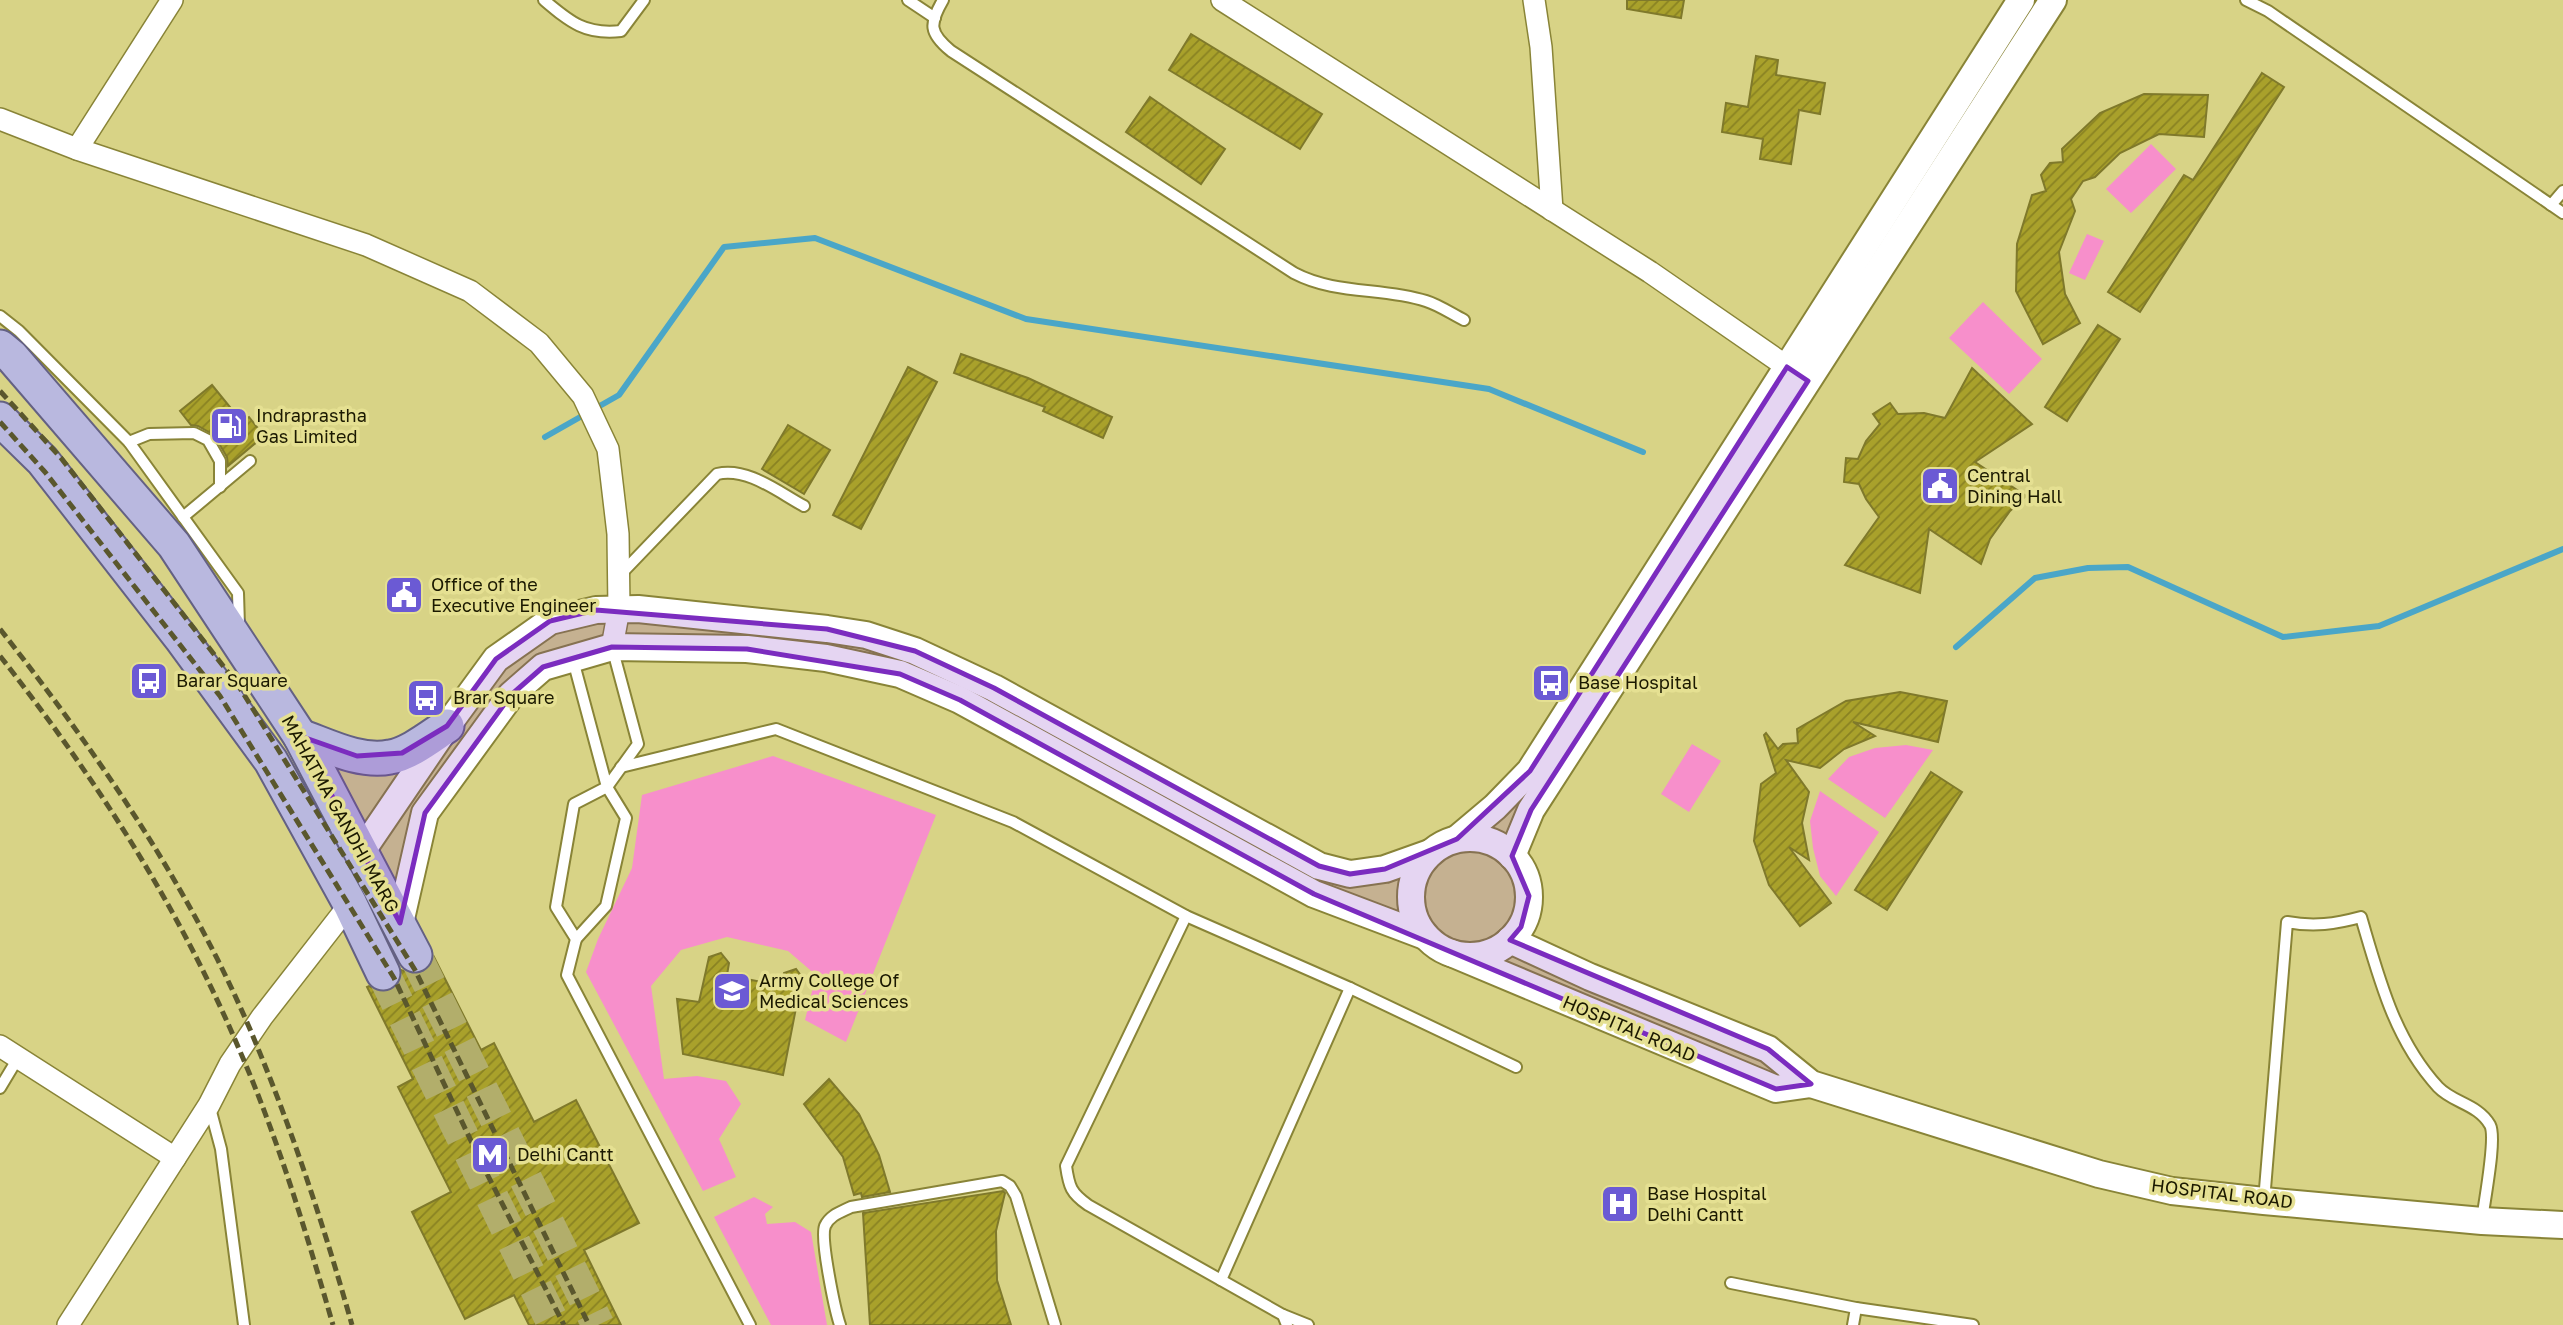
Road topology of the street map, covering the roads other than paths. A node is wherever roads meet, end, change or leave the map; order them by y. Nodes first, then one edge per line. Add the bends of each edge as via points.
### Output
1 (172, 0) edge
2 (544, 0) edge
3 (644, 0) edge
4 (908, 0) edge
5 (943, 0) edge
6 (1222, 0) edge
7 (1534, 0) edge
8 (2021, 0) edge
9 (2053, 0) edge
10 (2246, 0) edge
11 (935, 18) junction
12 (0, 119) edge
13 (77, 149) junction
14 (2563, 191) edge
15 (2551, 205) junction
16 (1552, 210) junction
17 (2563, 213) edge
18 (0, 316) edge
19 (1464, 320) dead end
20 (0, 347) edge
21 (1798, 374) junction
22 (0, 419) edge
23 (129, 442) junction
24 (250, 461) dead end
25 (220, 487) junction
26 (804, 506) dead end
27 (183, 517) junction
28 (619, 577) junction
29 (619, 609) junction
30 (240, 645) junction
31 (612, 647) junction
32 (572, 658) junction
33 (447, 726) junction
34 (300, 736) junction
35 (621, 767) junction
36 (607, 787) junction
37 (1457, 839) junction
38 (362, 851) junction
39 (1430, 853) junction
40 (1512, 856) junction
41 (349, 904) junction
42 (1186, 916) junction
43 (400, 923) junction
44 (1425, 936) junction
45 (576, 939) junction
46 (1510, 940) junction
47 (1451, 953) junction
48 (415, 955) tunnel mouth
49 (383, 973) tunnel mouth
50 (1350, 988) junction
51 (0, 1046) edge
52 (18, 1058) junction
53 (1516, 1067) dead end
54 (1811, 1084) junction
55 (0, 1088) edge
56 (209, 1105) junction
57 (175, 1158) junction
58 (2264, 1201) junction
59 (2482, 1221) junction
60 (2563, 1224) edge
61 (1221, 1280) junction
62 (1731, 1283) dead end
63 (1856, 1308) junction
64 (1285, 1320) edge
65 (68, 1325) edge
66 (244, 1325) edge
67 (750, 1325) edge
68 (840, 1325) edge
69 (1055, 1325) edge
70 (1308, 1325) edge
71 (1853, 1325) edge
72 (1973, 1325) edge

1 - 13 street
2 - 3 lane via 574,23 605,33 621,31
4 - 11 lane
5 - 11 lane
6 - 16 street
7 - 16 street
8 - 21 street
9 - 21 street
10 - 15 lane
11 - 19 lane via 937,39 951,51 1294,273 1334,287 1427,301
12 - 13 street
13 - 28 street via 366,245 470,291 539,344 590,412 608,449
14 - 15 lane
15 - 17 lane
16 - 21 street
18 - 23 lane
20 - 30 main road, MAHATMA GANDHI MARG via 174,545
21 - 37 street via 1530,771
21 - 40 street via 1531,810
22 - 41 main road, MAHATMA GANDHI MARG via 43,461 271,761
23 - 25 lane via 149,434 194,433 208,440 220,461
23 - 27 lane
24 - 25 lane
25 - 27 lane
26 - 28 lane via 742,473 717,474
27 - 30 lane via 238,593
28 - 29 street
29 - 31 street
29 - 33 street via 550,621 496,659
29 - 39 street via 866,635 915,651 994,688 1319,866 1350,874 1385,869
30 - 34 main road, MAHATMA GANDHI MARG
31 - 32 street
31 - 35 lane via 638,744
31 - 44 street via 747,649 826,658 900,674 960,700 1314,894
32 - 36 lane
32 - 43 street via 543,667 511,695 425,813
33 - 34 main road via 402,753 374,759
33 - 38 street
34 - 38 main road, MAHATMA GANDHI MARG
35 - 36 lane
35 - 42 lane via 776,729 1013,822
36 - 45 lane via 626,818 606,906
36 - 45 lane via 574,804 556,907
37 - 39 street
37 - 40 street via 1487,841
38 - 43 main road, MAHATMA GANDHI MARG
39 - 44 street via 1413,879 1410,894 1414,916
40 - 46 street via 1527,882 1529,896 1521,927
41 - 49 main road, MAHATMA GANDHI MARG
41 - 56 street via 262,1017
42 - 50 lane
42 - 61 lane via 1066,1166 1074,1195
43 - 48 main road, MAHATMA GANDHI MARG
44 - 47 street
45 - 67 lane via 567,975
46 - 47 street via 1482,955
46 - 54 street, HOSPITAL ROAD via 1768,1049
47 - 54 street, HOSPITAL ROAD via 1776,1089
50 - 53 lane
50 - 61 lane
51 - 52 street
52 - 55 lane
52 - 57 street
54 - 58 street, HOSPITAL ROAD via 2099,1174 2172,1191
56 - 57 street
56 - 66 lane via 221,1149
57 - 65 street
58 - 59 street, HOSPITAL ROAD
58 - 59 lane via 2287,922 2329,925 2361,917 2395,1022 2415,1060 2441,1090 2478,1110 2491,1126
59 - 60 street, HOSPITAL ROAD
61 - 64 lane
62 - 63 lane
63 - 71 lane
63 - 72 lane
64 - 70 lane
68 - 69 lane via 824,1228 831,1217 851,1207 1002,1181 1016,1196

